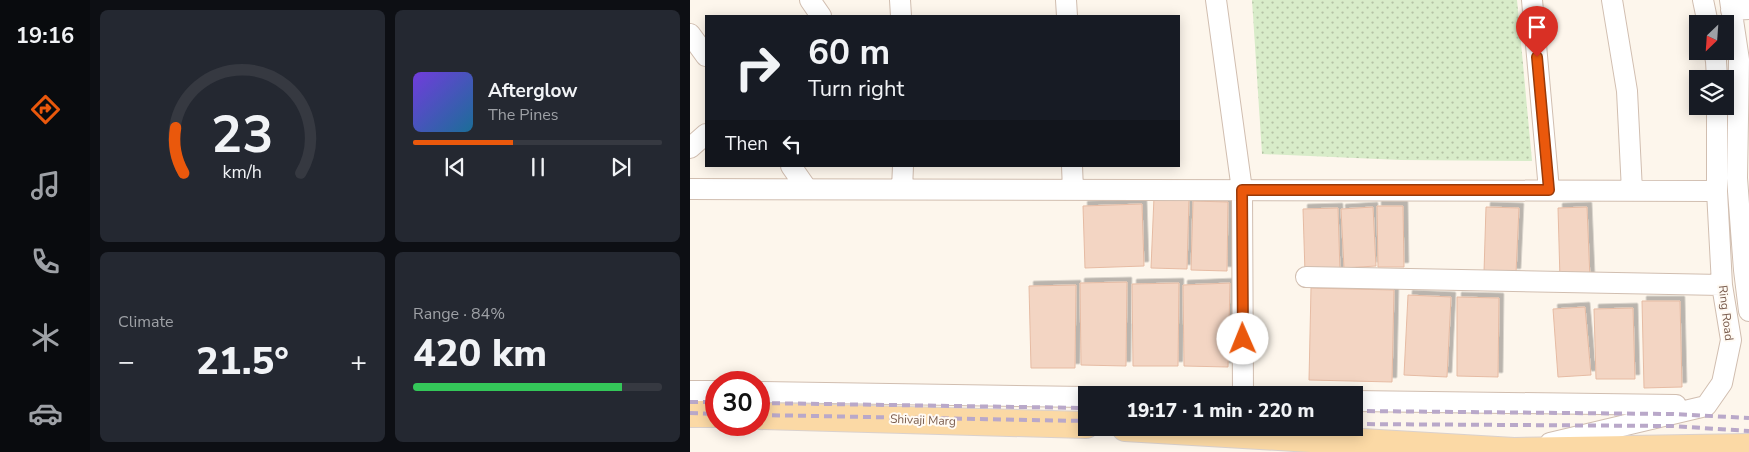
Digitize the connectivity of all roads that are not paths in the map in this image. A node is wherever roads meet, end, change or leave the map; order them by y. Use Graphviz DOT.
graph roads {
  1 [pos="810,0"];
  2 [pos="900,0"];
  3 [pos="1066,0"];
  4 [pos="1216,0"];
  5 [pos="1532,0"];
  6 [pos="1612,0"];
  7 [pos="1703,0"];
  8 [pos="1739,6"];
  9 [pos="820,15"];
  10 [pos="901,15"];
  11 [pos="1067,15"];
  12 [pos="1706,15"];
  13 [pos="690,34"];
  14 [pos="705,55"];
  15 [pos="1749,68"];
  16 [pos="1749,100"];
  17 [pos="1717,115"];
  18 [pos="705,135"];
  19 [pos="690,148"];
  20 [pos="792,167"];
  21 [pos="903,167"];
  22 [pos="1072,167"];
  23 [pos="1744,178"];
  24 [pos="690,189"];
  25 [pos="807,189"];
  26 [pos="902,189"];
  27 [pos="1073,190"];
  28 [pos="1242,190"];
  29 [pos="1549,190"];
  30 [pos="1717,190"];
  31 [pos="1632,191"];
  32 [pos="1749,223"];
  33 [pos="1306,277"];
  34 [pos="1722,285"];
  35 [pos="1749,312"];
  36 [pos="1740,340"];
  37 [pos="1243,386"];
  38 [pos="690,391"];
  39 [pos="705,391"];
  40 [pos="770,392"];
  41 [pos="1078,397"];
  42 [pos="1363,400"];
  43 [pos="1706,406"];
  44 [pos="690,414"];
  45 [pos="705,414"];
  46 [pos="770,416"];
  47 [pos="1078,425"];
  48 [pos="1254,436"];
  49 [pos="1749,448"];
  50 [pos="1513,452"];
  1 -- 9 [label="street"];
  2 -- 10 [label="street"];
  3 -- 11 [label="street"];
  4 -- 28 [label="street"];
  5 -- 29 [label="street"];
  6 -- 31 [label="street"];
  7 -- 12 [label="street"];
  8 -- 15 [label="street"];
  8 -- 23 [label="street, Ring Road"];
  13 -- 14 [label="street"];
  16 -- 23 [label="street"];
  17 -- 30 [label="street, Ring Road"];
  18 -- 19 [label="street"];
  20 -- 25 [label="street"];
  21 -- 26 [label="street"];
  22 -- 27 [label="street"];
  23 -- 32 [label="street"];
  23 -- 35 [label="street, Ring Road"];
  24 -- 25 [label="street"];
  25 -- 26 [label="street"];
  26 -- 27 [label="street"];
  27 -- 28 [label="street"];
  28 -- 29 [label="street"];
  28 -- 37 [label="street"];
  29 -- 31 [label="street"];
  30 -- 31 [label="street"];
  30 -- 34 [label="street, Ring Road"];
  33 -- 34 [label="street"];
  34 -- 36 [label="street, Ring Road"];
  36 -- 43 [label="street, Ring Road"];
  38 -- 39 [label="street"];
  40 -- 41 [label="street"];
  42 -- 43 [label="street"];
  43 -- 50 [label="street"];
  44 -- 45 [label="main road"];
  46 -- 47 [label="main road, Shivaji Marg"];
  48 -- 50 [label="main road"];
  49 -- 50 [label="main road"];
}
